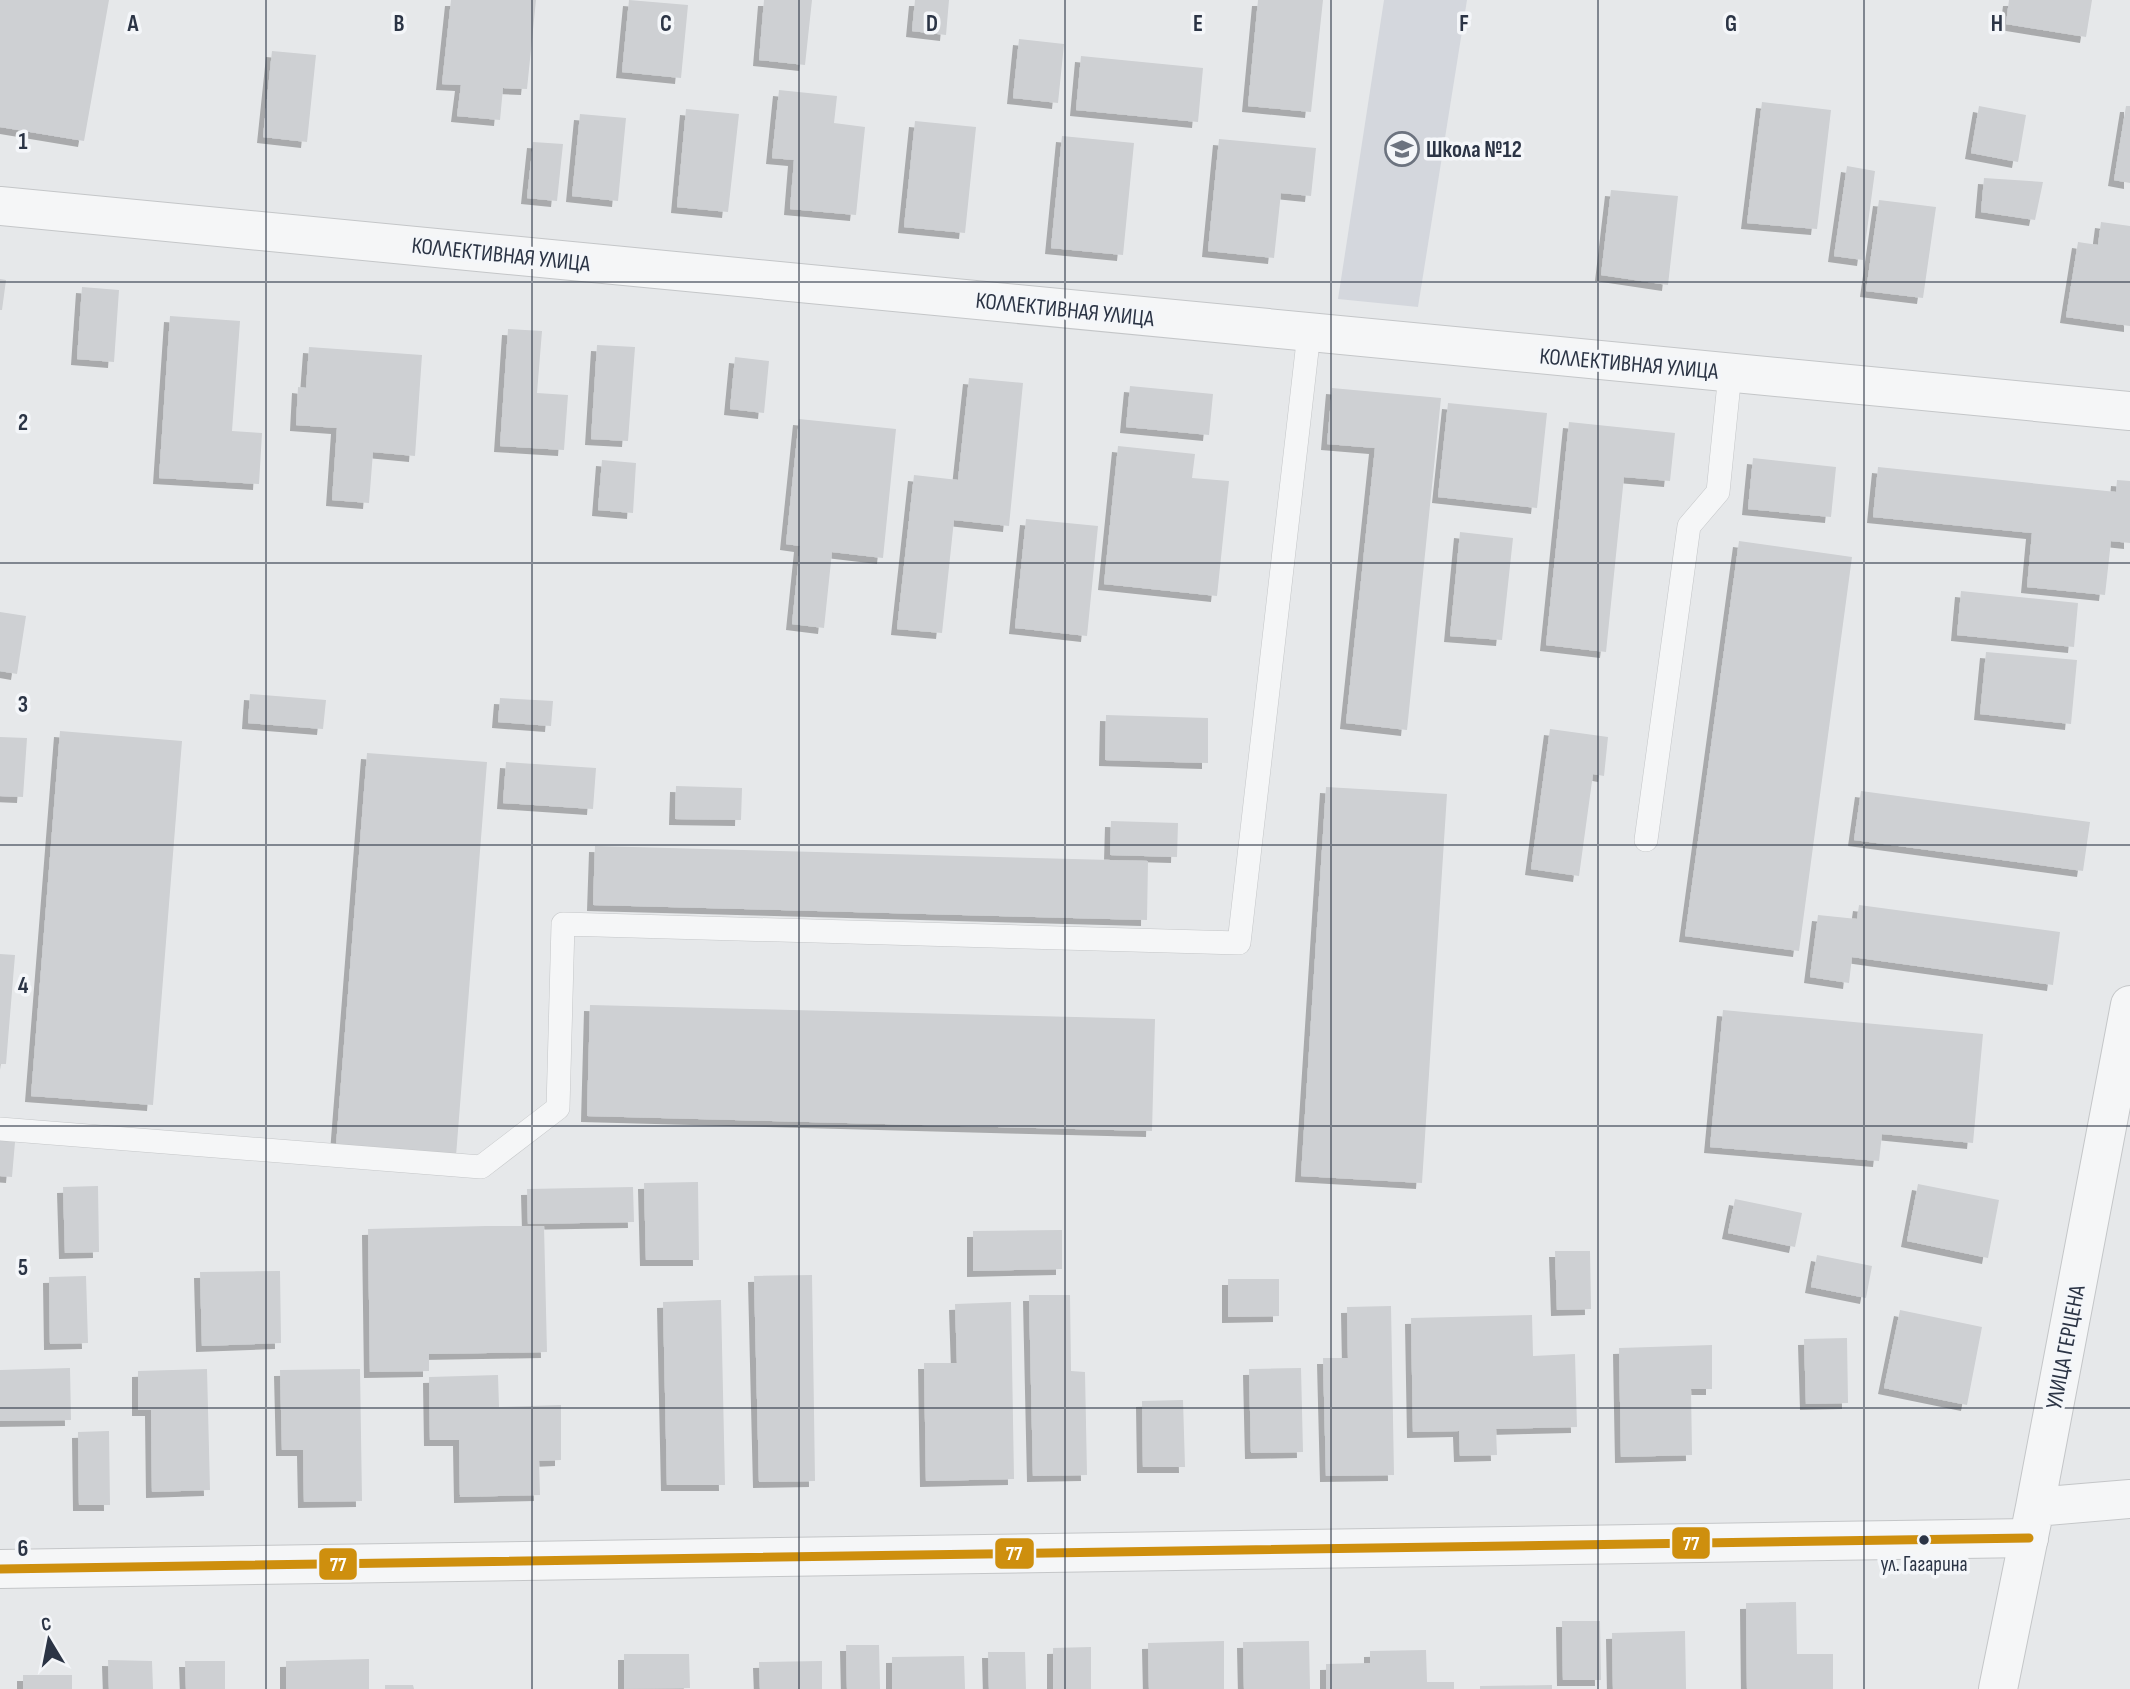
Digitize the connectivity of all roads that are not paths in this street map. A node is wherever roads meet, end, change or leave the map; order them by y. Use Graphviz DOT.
graph roads {
  1 [pos="0,206"];
  2 [pos="1309,333"];
  3 [pos="1730,373"];
  4 [pos="2130,411"];
  5 [pos="1646,840"];
  6 [pos="2130,1005"];
  7 [pos="0,1129"];
  8 [pos="2130,1499"];
  9 [pos="2032,1523"];
  10 [pos="0,1569"];
  11 [pos="1998,1689"];
  1 -- 2 [label="street, КОЛЛЕКТИВНАЯ УЛИЦА"];
  2 -- 3 [label="street, КОЛЛЕКТИВНАЯ УЛИЦА"];
  2 -- 7 [label="lane"];
  3 -- 4 [label="street, КОЛЛЕКТИВНАЯ УЛИЦА"];
  3 -- 5 [label="lane"];
  6 -- 9 [label="street, УЛИЦА ГЕРЦЕНА"];
  8 -- 9 [label="street"];
  9 -- 10 [label="street"];
  9 -- 11 [label="street, УЛИЦА ГЕРЦЕНА"];
}
